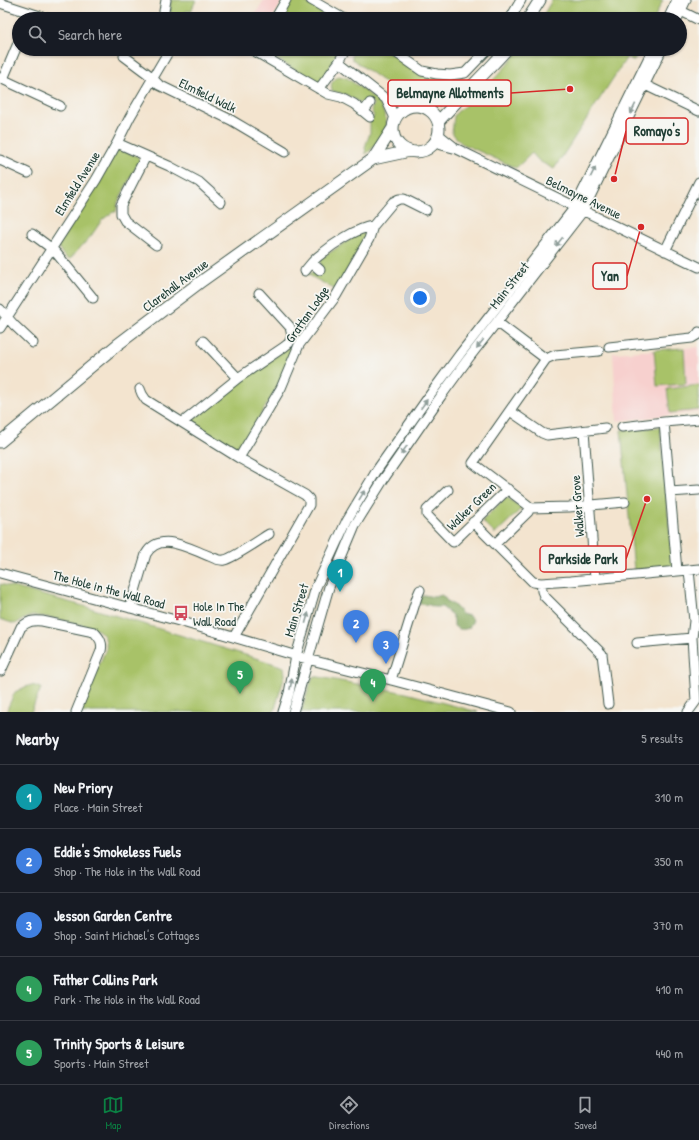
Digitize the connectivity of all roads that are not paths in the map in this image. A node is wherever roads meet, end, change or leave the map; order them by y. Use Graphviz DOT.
graph roads {
  1 [pos="166,0"];
  2 [pos="286,0"];
  3 [pos="310,0"];
  4 [pos="521,0"];
  5 [pos="540,0"];
  6 [pos="677,0"];
  7 [pos="686,0"];
  8 [pos="0,3"];
  9 [pos="20,12"];
  10 [pos="164,12"];
  11 [pos="279,12"];
  12 [pos="331,12"];
  13 [pos="514,12"];
  14 [pos="532,12"];
  15 [pos="671,12"];
  16 [pos="680,12"];
  17 [pos="687,17"];
  18 [pos="699,20"];
  19 [pos="12,56"];
  20 [pos="124,56"];
  21 [pos="166,56"];
  22 [pos="265,56"];
  23 [pos="343,56"];
  24 [pos="401,56"];
  25 [pos="481,56"];
  26 [pos="501,56"];
  27 [pos="651,56"];
  28 [pos="659,56"];
  29 [pos="340,62"];
  30 [pos="2,78"];
  31 [pos="152,78"];
  32 [pos="645,85"];
  33 [pos="319,89"];
  34 [pos="468,89"];
  35 [pos="386,99"];
  36 [pos="370,103"];
  37 [pos="60,106"];
  38 [pos="414,106"];
  39 [pos="699,111"];
  40 [pos="438,122"];
  41 [pos="394,123"];
  42 [pos="436,139"];
  43 [pos="117,143"];
  44 [pos="410,151"];
  45 [pos="285,152"];
  46 [pos="146,156"];
  47 [pos="373,159"];
  48 [pos="0,160"];
  49 [pos="28,173"];
  50 [pos="699,182"];
  51 [pos="221,202"];
  52 [pos="579,209"];
  53 [pos="426,210"];
  54 [pos="373,226"];
  55 [pos="32,234"];
  56 [pos="156,245"];
  57 [pos="51,248"];
  58 [pos="665,251"];
  59 [pos="312,263"];
  60 [pos="699,267"];
  61 [pos="320,270"];
  62 [pos="306,271"];
  63 [pos="259,293"];
  64 [pos="93,298"];
  65 [pos="0,309"];
  66 [pos="7,316"];
  67 [pos="497,322"];
  68 [pos="0,328"];
  69 [pos="699,332"];
  70 [pos="203,342"];
  71 [pos="32,343"];
  72 [pos="609,347"];
  73 [pos="599,351"];
  74 [pos="546,359"];
  75 [pos="238,378"];
  76 [pos="140,389"];
  77 [pos="510,411"];
  78 [pos="699,419"];
  79 [pos="183,422"];
  80 [pos="664,422"];
  81 [pos="622,427"];
  82 [pos="605,428"];
  83 [pos="584,431"];
  84 [pos="0,442"];
  85 [pos="239,458"];
  86 [pos="508,489"];
  87 [pos="448,490"];
  88 [pos="699,490"];
  89 [pos="670,492"];
  90 [pos="625,502"];
  91 [pos="590,505"];
  92 [pos="530,508"];
  93 [pos="474,522"];
  94 [pos="351,523"];
  95 [pos="269,534"];
  96 [pos="495,544"];
  97 [pos="699,569"];
  98 [pos="689,570"];
  99 [pos="677,571"];
  100 [pos="0,573"];
  101 [pos="595,579"];
  102 [pos="541,583"];
  103 [pos="420,590"];
  104 [pos="130,608"];
  105 [pos="696,625"];
  106 [pos="234,637"];
  107 [pos="692,638"];
  108 [pos="637,643"];
  109 [pos="296,656"];
  110 [pos="307,659"];
  111 [pos="1,672"];
  112 [pos="391,680"];
  113 [pos="608,704"];
  114 [pos="76,712"];
  115 [pos="283,712"];
  116 [pos="293,712"];
  117 [pos="511,712"];
  118 [pos="688,712"];
  1 -- 10 [label="street"];
  2 -- 11 [label="street"];
  3 -- 12 [label="street"];
  4 -- 13 [label="street"];
  5 -- 14 [label="main road"];
  6 -- 15 [label="street"];
  7 -- 16 [label="street"];
  8 -- 9 [label="street"];
  17 -- 18 [label="street"];
  19 -- 30 [label="street"];
  20 -- 31 [label="street, Elmfield Walk"];
  21 -- 31 [label="street, Elmfield Avenue"];
  22 -- 33 [label="street"];
  23 -- 29 [label="street"];
  24 -- 25 [label="street"];
  26 -- 34 [label="main road"];
  52 -- 27 [label="street, Main Street, one-way"];
  28 -- 32 [label="street, Main Street"];
  29 -- 33 [label="street"];
  29 -- 35 [label="street"];
  30 -- 37 [label="street"];
  31 -- 43 [label="street, Elmfield Avenue"];
  31 -- 45 [label="street, Elmfield Walk"];
  32 -- 39 [label="street"];
  32 -- 52 [label="street, Main Street, one-way"];
  33 -- 36 [label="street"];
  34 -- 38 [label="main road"];
  34 -- 40 [label="main road"];
  35 -- 38 [label="street"];
  35 -- 41 [label="street"];
  38 -- 40 [label="main road"];
  38 -- 41 [label="main road"];
  40 -- 42 [label="main road"];
  41 -- 44 [label="main road"];
  41 -- 47 [label="main road, Clarehall Avenue"];
  42 -- 44 [label="main road"];
  42 -- 52 [label="street, Belmayne Avenue"];
  43 -- 46 [label="street"];
  43 -- 57 [label="street, Elmfield Avenue"];
  44 -- 47 [label="main road, Clarehall Avenue"];
  46 -- 51 [label="street"];
  46 -- 56 [label="street"];
  47 -- 84 [label="main road, Clarehall Avenue"];
  48 -- 49 [label="street"];
  50 -- 58 [label="street"];
  52 -- 58 [label="street, Belmayne Avenue"];
  52 -- 67 [label="street, Main Street, one-way"];
  94 -- 52 [label="street, Main Street, one-way"];
  53 -- 54 [label="street, Grattan Lodge"];
  54 -- 59 [label="street, Grattan Lodge"];
  54 -- 85 [label="street, Grattan Lodge"];
  55 -- 57 [label="street"];
  57 -- 64 [label="street"];
  57 -- 66 [label="street, Elmfield Avenue"];
  58 -- 60 [label="street, Belmayne Avenue"];
  59 -- 61 [label="street, Grattan Lodge"];
  59 -- 62 [label="street, Grattan Lodge"];
  63 -- 75 [label="street, Grattan Lodge"];
  65 -- 66 [label="street"];
  66 -- 68 [label="street, Elmfield Avenue"];
  66 -- 71 [label="street"];
  67 -- 74 [label="street"];
  67 -- 94 [label="street, Main Street, one-way"];
  69 -- 72 [label="street"];
  70 -- 75 [label="street"];
  73 -- 74 [label="street"];
  74 -- 77 [label="street"];
  75 -- 79 [label="street, Grattan Lodge"];
  76 -- 79 [label="street"];
  77 -- 83 [label="street"];
  77 -- 86 [label="street, Walker Green"];
  78 -- 80 [label="street"];
  79 -- 85 [label="street"];
  80 -- 81 [label="street"];
  80 -- 89 [label="street"];
  82 -- 83 [label="street"];
  83 -- 91 [label="street, Walker Grove"];
  85 -- 106 [label="street"];
  86 -- 92 [label="street, Walker Green"];
  86 -- 93 [label="street, Walker Green"];
  87 -- 93 [label="street, Walker Green"];
  88 -- 89 [label="street"];
  89 -- 99 [label="street"];
  90 -- 91 [label="street"];
  91 -- 92 [label="street"];
  91 -- 101 [label="street, Walker Grove"];
  92 -- 96 [label="street"];
  93 -- 96 [label="street"];
  109 -- 94 [label="street, Main Street, one-way"];
  94 -- 110 [label="street, Main Street"];
  95 -- 104 [label="street"];
  96 -- 102 [label="street"];
  97 -- 98 [label="street"];
  98 -- 99 [label="street"];
  98 -- 105 [label="street"];
  99 -- 101 [label="street"];
  100 -- 104 [label="street, The Hole in the Wall Road"];
  101 -- 102 [label="street"];
  102 -- 113 [label="street"];
  103 -- 112 [label="street"];
  104 -- 106 [label="street, The Hole in the Wall Road"];
  105 -- 107 [label="street"];
  106 -- 109 [label="street, The Hole in the Wall Road"];
  107 -- 108 [label="street"];
  107 -- 118 [label="street"];
  109 -- 110 [label="street, The Hole in the Wall Road"];
  115 -- 109 [label="street, Main Street, one-way"];
  110 -- 112 [label="street, The Hole in the Wall Road"];
  110 -- 116 [label="street, Main Street"];
  111 -- 114 [label="street"];
  112 -- 117 [label="street, The Hole in the Wall Road"];
}
